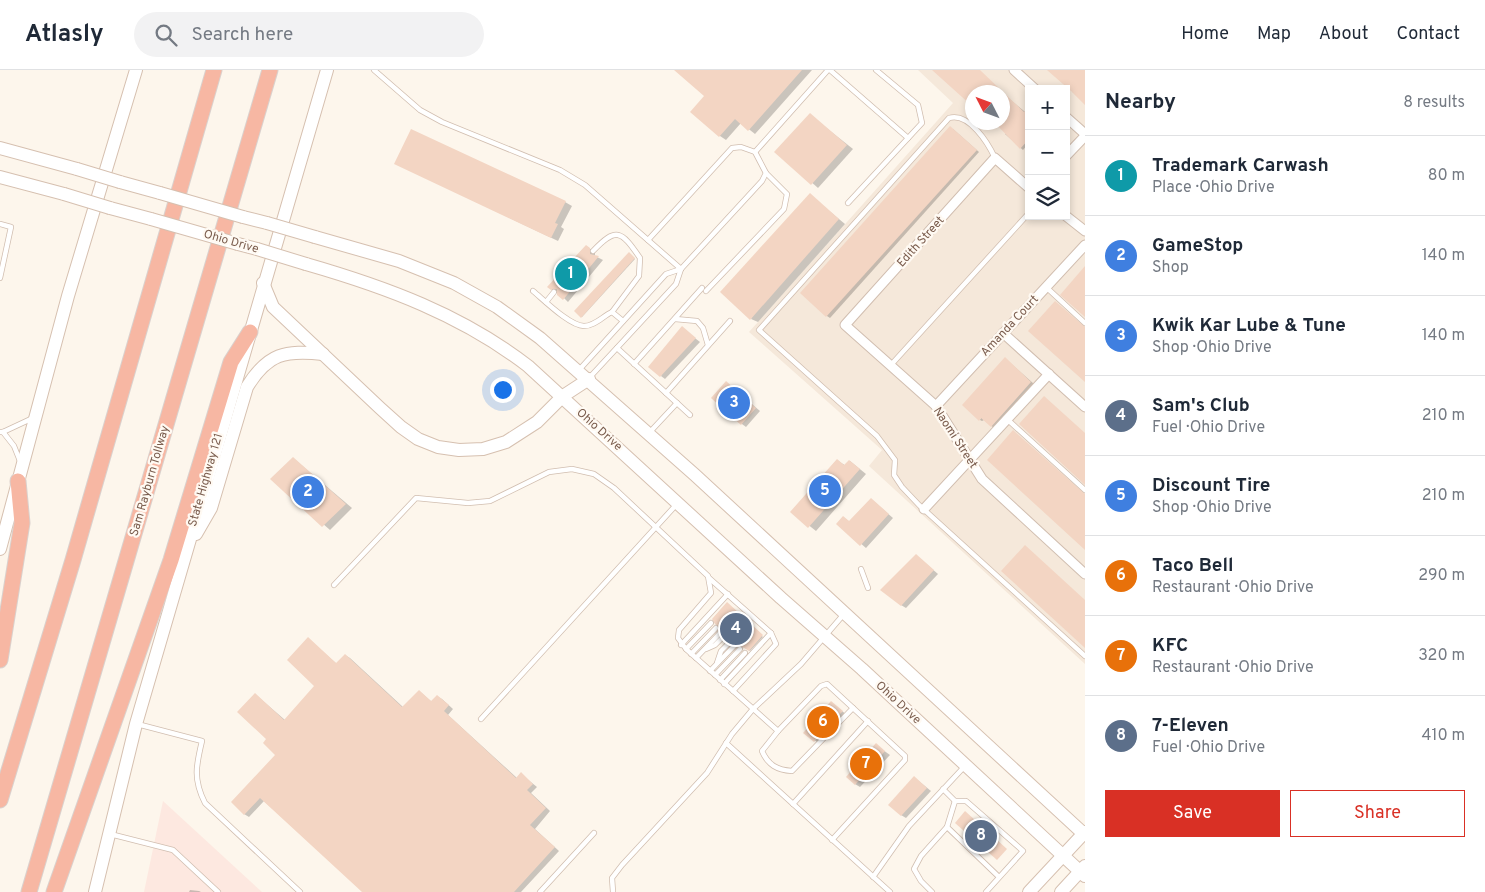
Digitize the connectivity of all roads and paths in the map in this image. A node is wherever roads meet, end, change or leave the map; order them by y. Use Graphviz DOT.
graph roads {
  1 [pos="136,70"];
  2 [pos="214,70"];
  3 [pos="270,70"];
  4 [pos="327,70"];
  5 [pos="374,70"];
  6 [pos="829,70"];
  7 [pos="876,70"];
  8 [pos="1014,70"];
  9 [pos="1031,85"];
  10 [pos="1070,121"];
  11 [pos="1085,135"];
  12 [pos="908,138"];
  13 [pos="0,148"];
  14 [pos="755,152"];
  15 [pos="1070,152"];
  16 [pos="995,158"];
  17 [pos="766,173"];
  18 [pos="0,177"];
  19 [pos="1025,184"];
  20 [pos="848,203"];
  21 [pos="1025,218"];
  22 [pos="1070,219"];
  23 [pos="0,224"];
  24 [pos="1085,231"];
  25 [pos="648,240"];
  26 [pos="1085,245"];
  27 [pos="593,251"];
  28 [pos="681,269"];
  29 [pos="0,278"];
  30 [pos="263,282"];
  31 [pos="1046,287"];
  32 [pos="533,291"];
  33 [pos="554,292"];
  34 [pos="546,302"];
  35 [pos="612,312"];
  36 [pos="675,319"];
  37 [pos="623,321"];
  38 [pos="730,321"];
  39 [pos="1085,324"];
  40 [pos="845,326"];
  41 [pos="250,332"];
  42 [pos="1003,333"];
  43 [pos="708,345"];
  44 [pos="617,348"];
  45 [pos="323,354"];
  46 [pos="634,364"];
  47 [pos="890,366"];
  48 [pos="579,370"];
  49 [pos="1049,374"];
  50 [pos="589,379"];
  51 [pos="666,393"];
  52 [pos="563,396"];
  53 [pos="677,403"];
  54 [pos="936,406"];
  55 [pos="1085,407"];
  56 [pos="690,415"];
  57 [pos="36,416"];
  58 [pos="1008,420"];
  59 [pos="2,432"];
  60 [pos="649,434"];
  61 [pos="968,460"];
  62 [pos="20,473"];
  63 [pos="1085,490"];
  64 [pos="679,502"];
  65 [pos="924,509"];
  66 [pos="656,528"];
  67 [pos="0,549"];
  68 [pos="184,555"];
  69 [pos="861,569"];
  70 [pos="1085,574"];
  71 [pos="708,576"];
  72 [pos="334,585"];
  73 [pos="868,588"];
  74 [pos="728,594"];
  75 [pos="734,600"];
  76 [pos="729,604"];
  77 [pos="738,604"];
  78 [pos="734,608"];
  79 [pos="745,610"];
  80 [pos="740,614"];
  81 [pos="844,614"];
  82 [pos="753,617"];
  83 [pos="757,621"];
  84 [pos="748,622"];
  85 [pos="711,623"];
  86 [pos="762,625"];
  87 [pos="716,628"];
  88 [pos="766,629"];
  89 [pos="771,633"];
  90 [pos="722,634"];
  91 [pos="762,634"];
  92 [pos="825,637"];
  93 [pos="731,641"];
  94 [pos="681,645"];
  95 [pos="735,645"];
  96 [pos="686,649"];
  97 [pos="740,649"];
  98 [pos="744,653"];
  99 [pos="691,654"];
  100 [pos="1085,656"];
  101 [pos="696,658"];
  102 [pos="0,660"];
  103 [pos="717,664"];
  104 [pos="710,671"];
  105 [pos="715,675"];
  106 [pos="720,680"];
  107 [pos="724,684"];
  108 [pos="733,691"];
  109 [pos="853,708"];
  110 [pos="753,709"];
  111 [pos="481,719"];
  112 [pos="868,721"];
  113 [pos="136,724"];
  114 [pos="778,731"];
  115 [pos="726,743"];
  116 [pos="965,766"];
  117 [pos="943,790"];
  118 [pos="0,800"];
  119 [pos="955,801"];
  120 [pos="793,804"];
  121 [pos="947,827"];
  122 [pos="594,833"];
  123 [pos="109,834"];
  124 [pos="1084,834"];
  125 [pos="832,840"];
  126 [pos="1063,855"];
  127 [pos="1083,871"];
  128 [pos="873,877"];
  129 [pos="999,877"];
  130 [pos="613,891"];
  131 [pos="29,892"];
  132 [pos="54,892"];
  133 [pos="95,892"];
  134 [pos="218,892"];
  135 [pos="300,892"];
  136 [pos="540,892"];
  137 [pos="608,892"];
  138 [pos="890,892"];
  139 [pos="932,892"];
  140 [pos="986,892"];
  141 [pos="1029,892"];
  142 [pos="1061,892"];
  1 -- 57 [label="main road"];
  2 -- 118 [label="highway"];
  3 -- 131 [label="highway, Sam Rayburn Tollway"];
  4 -- 30 [label="main road, State Highway 121"];
  5 -- 25 [label="lane"];
  6 -- 12 [label="lane"];
  6 -- 14 [label="lane"];
  7 -- 12 [label="lane"];
  8 -- 9 [label="street"];
  10 -- 11 [label="street"];
  11 -- 15 [label="street"];
  12 -- 20 [label="lane"];
  13 -- 48 [label="main road, bridge"];
  14 -- 17 [label="lane"];
  14 -- 25 [label="lane"];
  16 -- 19 [label="street"];
  16 -- 40 [label="street, Edith Street"];
  16 -- 65 [label="lane"];
  17 -- 28 [label="lane"];
  17 -- 36 [label="lane"];
  18 -- 52 [label="main road, Ohio Drive, bridge"];
  21 -- 47 [label="lane"];
  22 -- 24 [label="street"];
  23 -- 29 [label="lane"];
  25 -- 28 [label="lane"];
  26 -- 31 [label="street, Amanda Court"];
  27 -- 35 [label="lane"];
  28 -- 37 [label="lane"];
  28 -- 44 [label="lane"];
  30 -- 41 [label="main road, State Highway 121"];
  30 -- 45 [label="main road"];
  31 -- 39 [label="lane"];
  31 -- 42 [label="street, Amanda Court"];
  32 -- 34 [label="lane"];
  33 -- 34 [label="lane"];
  34 -- 35 [label="lane"];
  35 -- 37 [label="lane"];
  36 -- 43 [label="lane"];
  36 -- 46 [label="lane"];
  37 -- 48 [label="lane"];
  38 -- 43 [label="lane"];
  40 -- 47 [label="street, Naomi Street"];
  41 -- 68 [label="main road, State Highway 121"];
  41 -- 132 [label="highway"];
  42 -- 49 [label="street"];
  42 -- 54 [label="street, Amanda Court"];
  43 -- 51 [label="lane"];
  44 -- 46 [label="lane"];
  44 -- 50 [label="lane"];
  45 -- 52 [label="main road"];
  45 -- 68 [label="main road"];
  46 -- 51 [label="lane"];
  47 -- 54 [label="street, Naomi Street"];
  48 -- 50 [label="main road"];
  48 -- 52 [label="main road"];
  49 -- 55 [label="street"];
  49 -- 58 [label="street"];
  50 -- 52 [label="main road"];
  50 -- 60 [label="main road"];
  51 -- 53 [label="lane"];
  52 -- 64 [label="main road, Ohio Drive"];
  53 -- 56 [label="lane"];
  53 -- 60 [label="lane"];
  54 -- 61 [label="street, Naomi Street"];
  57 -- 59 [label="lane"];
  57 -- 62 [label="main road"];
  58 -- 61 [label="street"];
  58 -- 63 [label="lane"];
  59 -- 62 [label="lane"];
  60 -- 81 [label="main road"];
  61 -- 65 [label="street"];
  61 -- 70 [label="street, Naomi Street"];
  62 -- 67 [label="main road"];
  62 -- 102 [label="highway"];
  64 -- 66 [label="lane"];
  64 -- 92 [label="main road, Ohio Drive"];
  65 -- 100 [label="lane"];
  66 -- 71 [label="lane"];
  66 -- 72 [label="lane"];
  66 -- 111 [label="lane"];
  68 -- 113 [label="main road, State Highway 121"];
  69 -- 73 [label="lane"];
  71 -- 74 [label="lane"];
  71 -- 94 [label="lane"];
  74 -- 75 [label="lane"];
  74 -- 94 [label="lane"];
  75 -- 76 [label="lane"];
  75 -- 77 [label="lane"];
  77 -- 78 [label="lane"];
  77 -- 79 [label="lane"];
  79 -- 80 [label="lane"];
  79 -- 82 [label="lane"];
  81 -- 92 [label="lane"];
  81 -- 124 [label="main road"];
  82 -- 83 [label="lane"];
  82 -- 84 [label="lane"];
  83 -- 86 [label="lane"];
  83 -- 86 [label="lane"];
  85 -- 96 [label="lane"];
  86 -- 88 [label="lane"];
  87 -- 99 [label="lane"];
  88 -- 89 [label="lane"];
  88 -- 91 [label="lane"];
  89 -- 107 [label="lane"];
  89 -- 108 [label="lane"];
  90 -- 101 [label="lane"];
  92 -- 110 [label="lane"];
  92 -- 116 [label="main road, Ohio Drive"];
  93 -- 103 [label="lane"];
  94 -- 96 [label="lane"];
  95 -- 103 [label="lane"];
  96 -- 99 [label="lane"];
  97 -- 105 [label="lane"];
  98 -- 106 [label="lane"];
  99 -- 101 [label="lane"];
  101 -- 104 [label="lane"];
  103 -- 104 [label="lane"];
  104 -- 105 [label="lane"];
  105 -- 106 [label="lane"];
  106 -- 107 [label="lane"];
  107 -- 108 [label="lane"];
  108 -- 110 [label="lane"];
  109 -- 112 [label="lane"];
  109 -- 114 [label="lane"];
  109 -- 114 [label="lane"];
  110 -- 114 [label="lane"];
  110 -- 115 [label="lane"];
  112 -- 120 [label="lane"];
  112 -- 125 [label="lane"];
  113 -- 123 [label="main road, State Highway 121"];
  113 -- 135 [label="lane"];
  115 -- 120 [label="lane"];
  115 -- 130 [label="lane"];
  116 -- 117 [label="lane"];
  116 -- 126 [label="main road, Ohio Drive"];
  117 -- 119 [label="lane"];
  117 -- 128 [label="lane"];
  119 -- 121 [label="lane"];
  119 -- 129 [label="lane"];
  120 -- 125 [label="lane"];
  121 -- 129 [label="lane"];
  121 -- 139 [label="lane"];
  122 -- 136 [label="lane"];
  123 -- 133 [label="main road, State Highway 121"];
  123 -- 134 [label="lane"];
  124 -- 126 [label="main road"];
  125 -- 128 [label="lane"];
  126 -- 127 [label="main road, Ohio Drive"];
  126 -- 141 [label="main road"];
  127 -- 142 [label="main road"];
  128 -- 138 [label="lane"];
  129 -- 140 [label="lane"];
  130 -- 137 [label="lane"];
}
